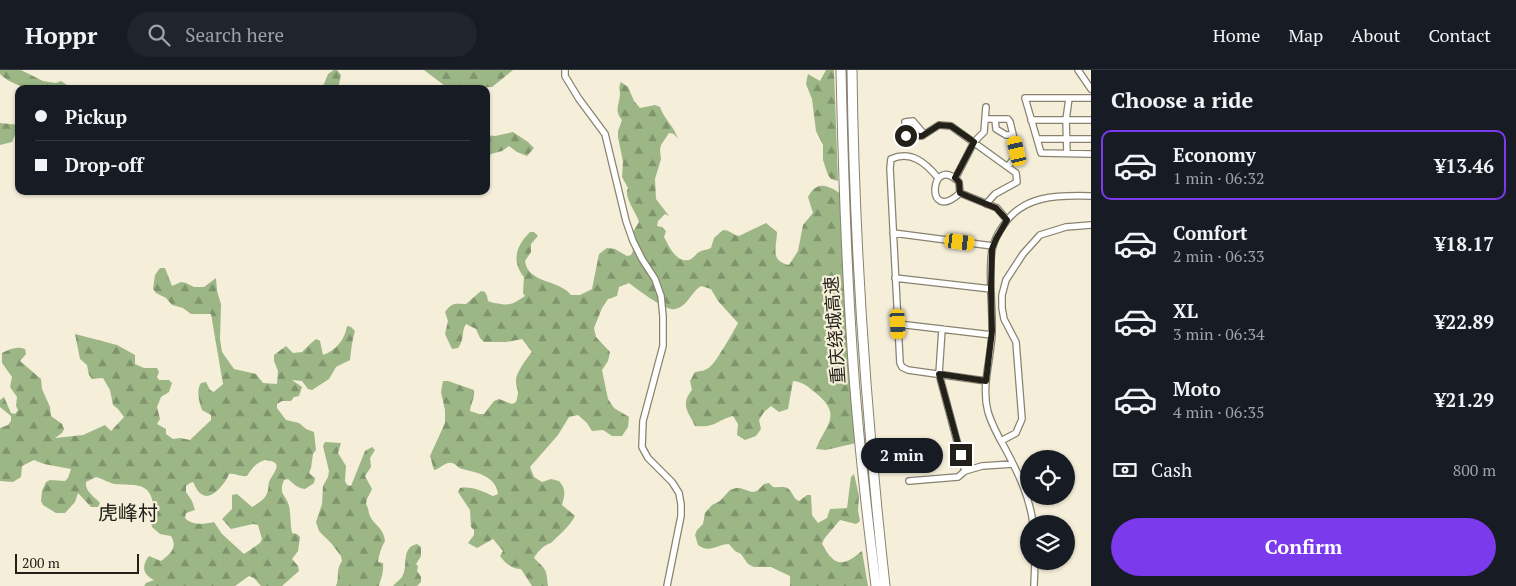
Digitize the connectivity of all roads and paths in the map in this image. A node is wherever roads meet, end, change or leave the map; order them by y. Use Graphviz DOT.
graph roads {
  1 [pos="565,70"];
  2 [pos="841,70"];
  3 [pos="852,70"];
  4 [pos="1078,70"];
  5 [pos="1091,89"];
  6 [pos="1069,98"];
  7 [pos="1091,98"];
  8 [pos="986,107"];
  9 [pos="986,119"];
  10 [pos="995,119"];
  11 [pos="1031,120"];
  12 [pos="1066,120"];
  13 [pos="1091,120"];
  14 [pos="924,134"];
  15 [pos="1013,135"];
  16 [pos="1037,139"];
  17 [pos="1091,139"];
  18 [pos="974,142"];
  19 [pos="1067,153"];
  20 [pos="1091,154"];
  21 [pos="1008,166"];
  22 [pos="938,178"];
  23 [pos="955,178"];
  24 [pos="960,193"];
  25 [pos="1091,196"];
  26 [pos="986,204"];
  27 [pos="1007,220"];
  28 [pos="1091,225"];
  29 [pos="893,233"];
  30 [pos="994,246"];
  31 [pos="895,278"];
  32 [pos="991,289"];
  33 [pos="898,324"];
  34 [pos="942,329"];
  35 [pos="992,335"];
  36 [pos="939,374"];
  37 [pos="986,381"];
  38 [pos="1001,441"];
  39 [pos="1013,464"];
  40 [pos="965,471"];
  41 [pos="909,481"];
  42 [pos="1031,515"];
  43 [pos="1035,570"];
  44 [pos="667,586"];
  45 [pos="876,586"];
  46 [pos="885,586"];
  47 [pos="1034,586"];
  1 -- 44 [label="street"];
  2 -- 45 [label="highway, 重庆绕城高速"];
  3 -- 46 [label="highway, 重庆绕城高速"];
  4 -- 5 [label="street"];
  6 -- 7 [label="street"];
  6 -- 11 [label="street"];
  6 -- 12 [label="street"];
  8 -- 18 [label="street"];
  9 -- 10 [label="street"];
  10 -- 15 [label="street"];
  10 -- 21 [label="street"];
  11 -- 12 [label="street"];
  11 -- 16 [label="street"];
  12 -- 13 [label="street"];
  12 -- 19 [label="street"];
  14 -- 18 [label="street"];
  16 -- 17 [label="street"];
  16 -- 19 [label="street"];
  18 -- 21 [label="street"];
  18 -- 23 [label="street"];
  19 -- 20 [label="street"];
  21 -- 26 [label="street"];
  22 -- 23 [label="street"];
  22 -- 24 [label="street"];
  22 -- 29 [label="street"];
  23 -- 24 [label="street"];
  24 -- 26 [label="street"];
  25 -- 27 [label="street"];
  26 -- 27 [label="street"];
  27 -- 30 [label="street"];
  28 -- 38 [label="street"];
  29 -- 30 [label="street"];
  29 -- 31 [label="street"];
  30 -- 32 [label="street"];
  31 -- 32 [label="street"];
  31 -- 33 [label="street"];
  32 -- 35 [label="street"];
  33 -- 34 [label="street"];
  33 -- 36 [label="street"];
  34 -- 35 [label="street"];
  34 -- 36 [label="street"];
  35 -- 37 [label="street"];
  36 -- 37 [label="street"];
  36 -- 40 [label="street"];
  37 -- 38 [label="street"];
  38 -- 39 [label="street"];
  39 -- 40 [label="street"];
  39 -- 42 [label="street"];
  40 -- 41 [label="street"];
  43 -- 47 [label="street"];
}
